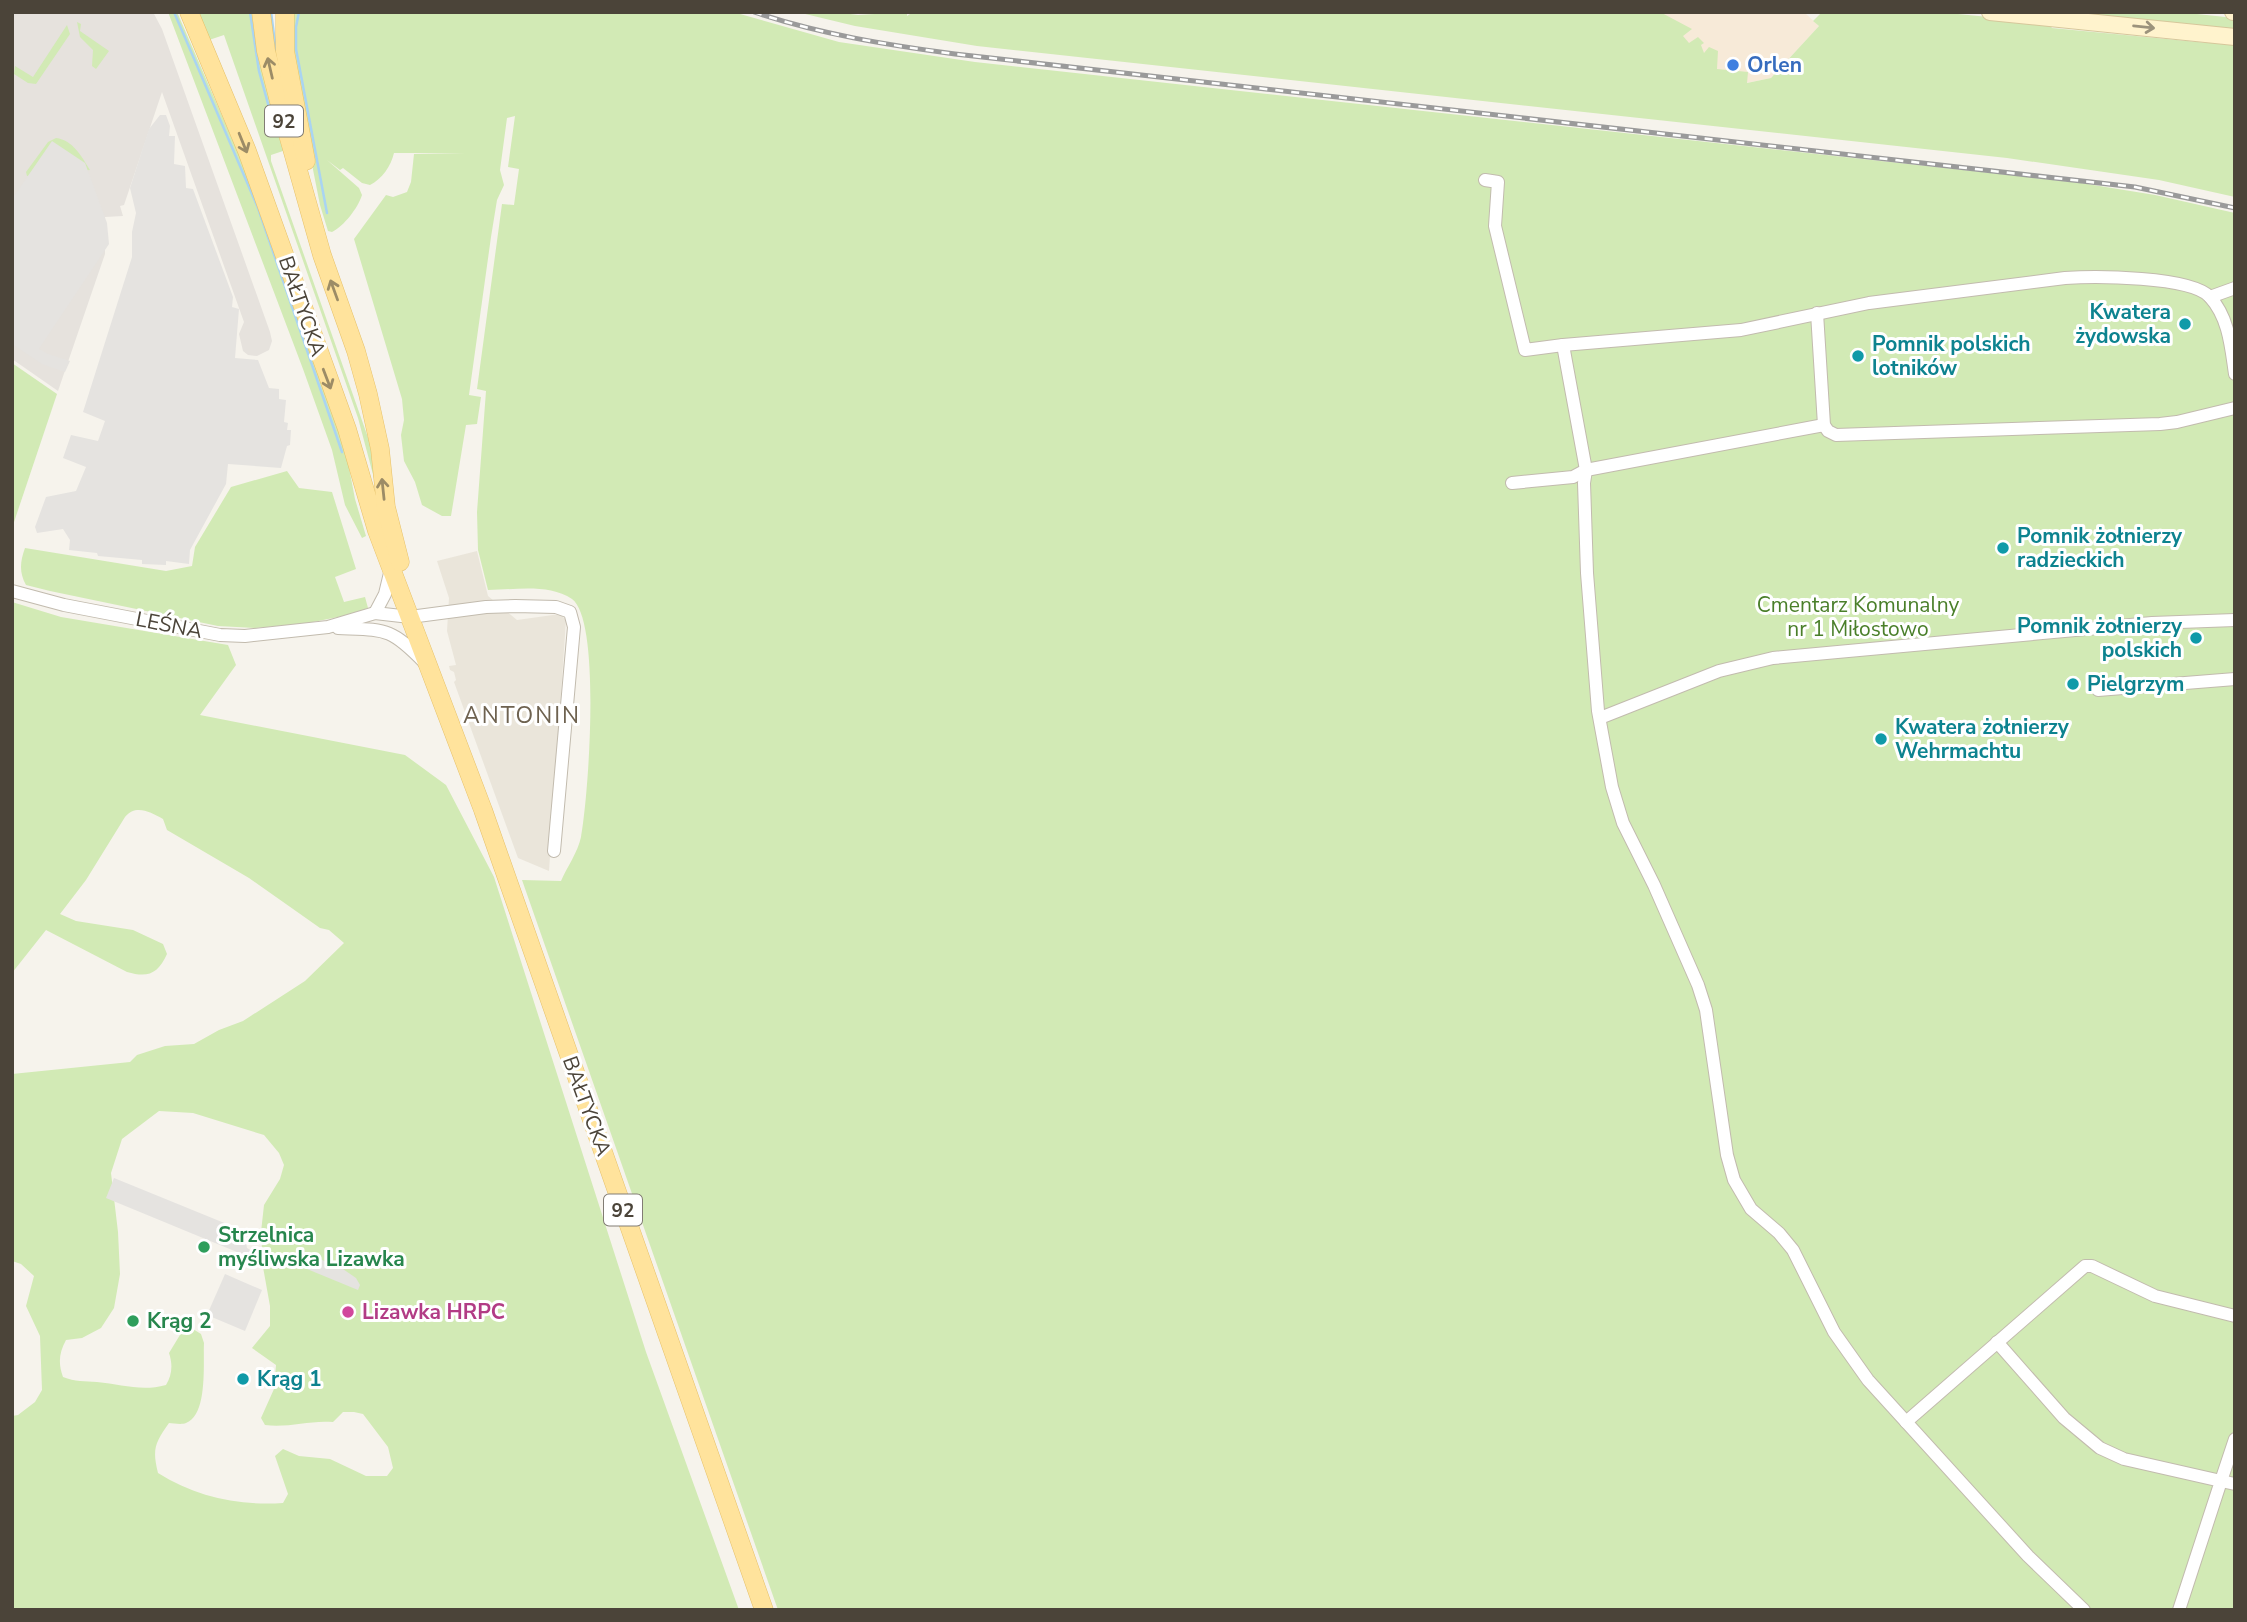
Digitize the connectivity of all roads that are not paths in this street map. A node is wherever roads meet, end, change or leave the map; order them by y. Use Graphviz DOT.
graph roads {
  1 [pos="189,12"];
  2 [pos="261,12"];
  3 [pos="285,12"];
  4 [pos="1990,12"];
  5 [pos="2031,14"];
  6 [pos="2235,37"];
  7 [pos="1485,180"];
  8 [pos="314,228"];
  9 [pos="2235,288"];
  10 [pos="2210,297"];
  11 [pos="1817,313"];
  12 [pos="1563,345"];
  13 [pos="2235,373"];
  14 [pos="2235,408"];
  15 [pos="1824,425"];
  16 [pos="1586,470"];
  17 [pos="1512,483"];
  18 [pos="391,569"];
  19 [pos="12,591"];
  20 [pos="408,610"];
  21 [pos="375,613"];
  22 [pos="2235,620"];
  23 [pos="328,627"];
  24 [pos="383,630"];
  25 [pos="428,666"];
  26 [pos="2235,679"];
  27 [pos="2098,690"];
  28 [pos="1600,718"];
  29 [pos="554,850"];
  30 [pos="2235,1316"];
  31 [pos="1997,1342"];
  32 [pos="1906,1422"];
  33 [pos="2235,1439"];
  34 [pos="2221,1481"];
  35 [pos="2235,1484"];
  36 [pos="764,1610"];
  37 [pos="2084,1610"];
  38 [pos="2179,1610"];
  1 -- 18 [label="main road, BAŁTYCKA / 92, one-way"];
  8 -- 2 [label="main road, BAŁTYCKA / 92, one-way"];
  3 -- 8 [label="main road"];
  4 -- 5 [label="main road"];
  5 -- 6 [label="main road, one-way"];
  7 -- 12 [label="street"];
  20 -- 8 [label="main road, BAŁTYCKA / 92, one-way"];
  9 -- 10 [label="street"];
  10 -- 11 [label="street"];
  10 -- 13 [label="street"];
  11 -- 12 [label="street"];
  11 -- 15 [label="street"];
  12 -- 16 [label="street"];
  14 -- 15 [label="street"];
  15 -- 16 [label="street"];
  16 -- 17 [label="street"];
  16 -- 28 [label="street"];
  18 -- 20 [label="main road, BAŁTYCKA / 92"];
  18 -- 21 [label="street"];
  19 -- 23 [label="street, LEŚNA"];
  20 -- 21 [label="street, LEŚNA"];
  20 -- 24 [label="street, LEŚNA"];
  20 -- 25 [label="main road, BAŁTYCKA / 92"];
  20 -- 29 [label="street"];
  21 -- 23 [label="street, LEŚNA"];
  22 -- 28 [label="street"];
  23 -- 24 [label="street, LEŚNA"];
  24 -- 25 [label="street"];
  25 -- 36 [label="main road, BAŁTYCKA / 92"];
  26 -- 27 [label="street"];
  28 -- 32 [label="street"];
  30 -- 31 [label="street"];
  31 -- 32 [label="street"];
  31 -- 34 [label="street"];
  32 -- 37 [label="street"];
  33 -- 34 [label="street"];
  34 -- 35 [label="street"];
  34 -- 38 [label="street"];
}
